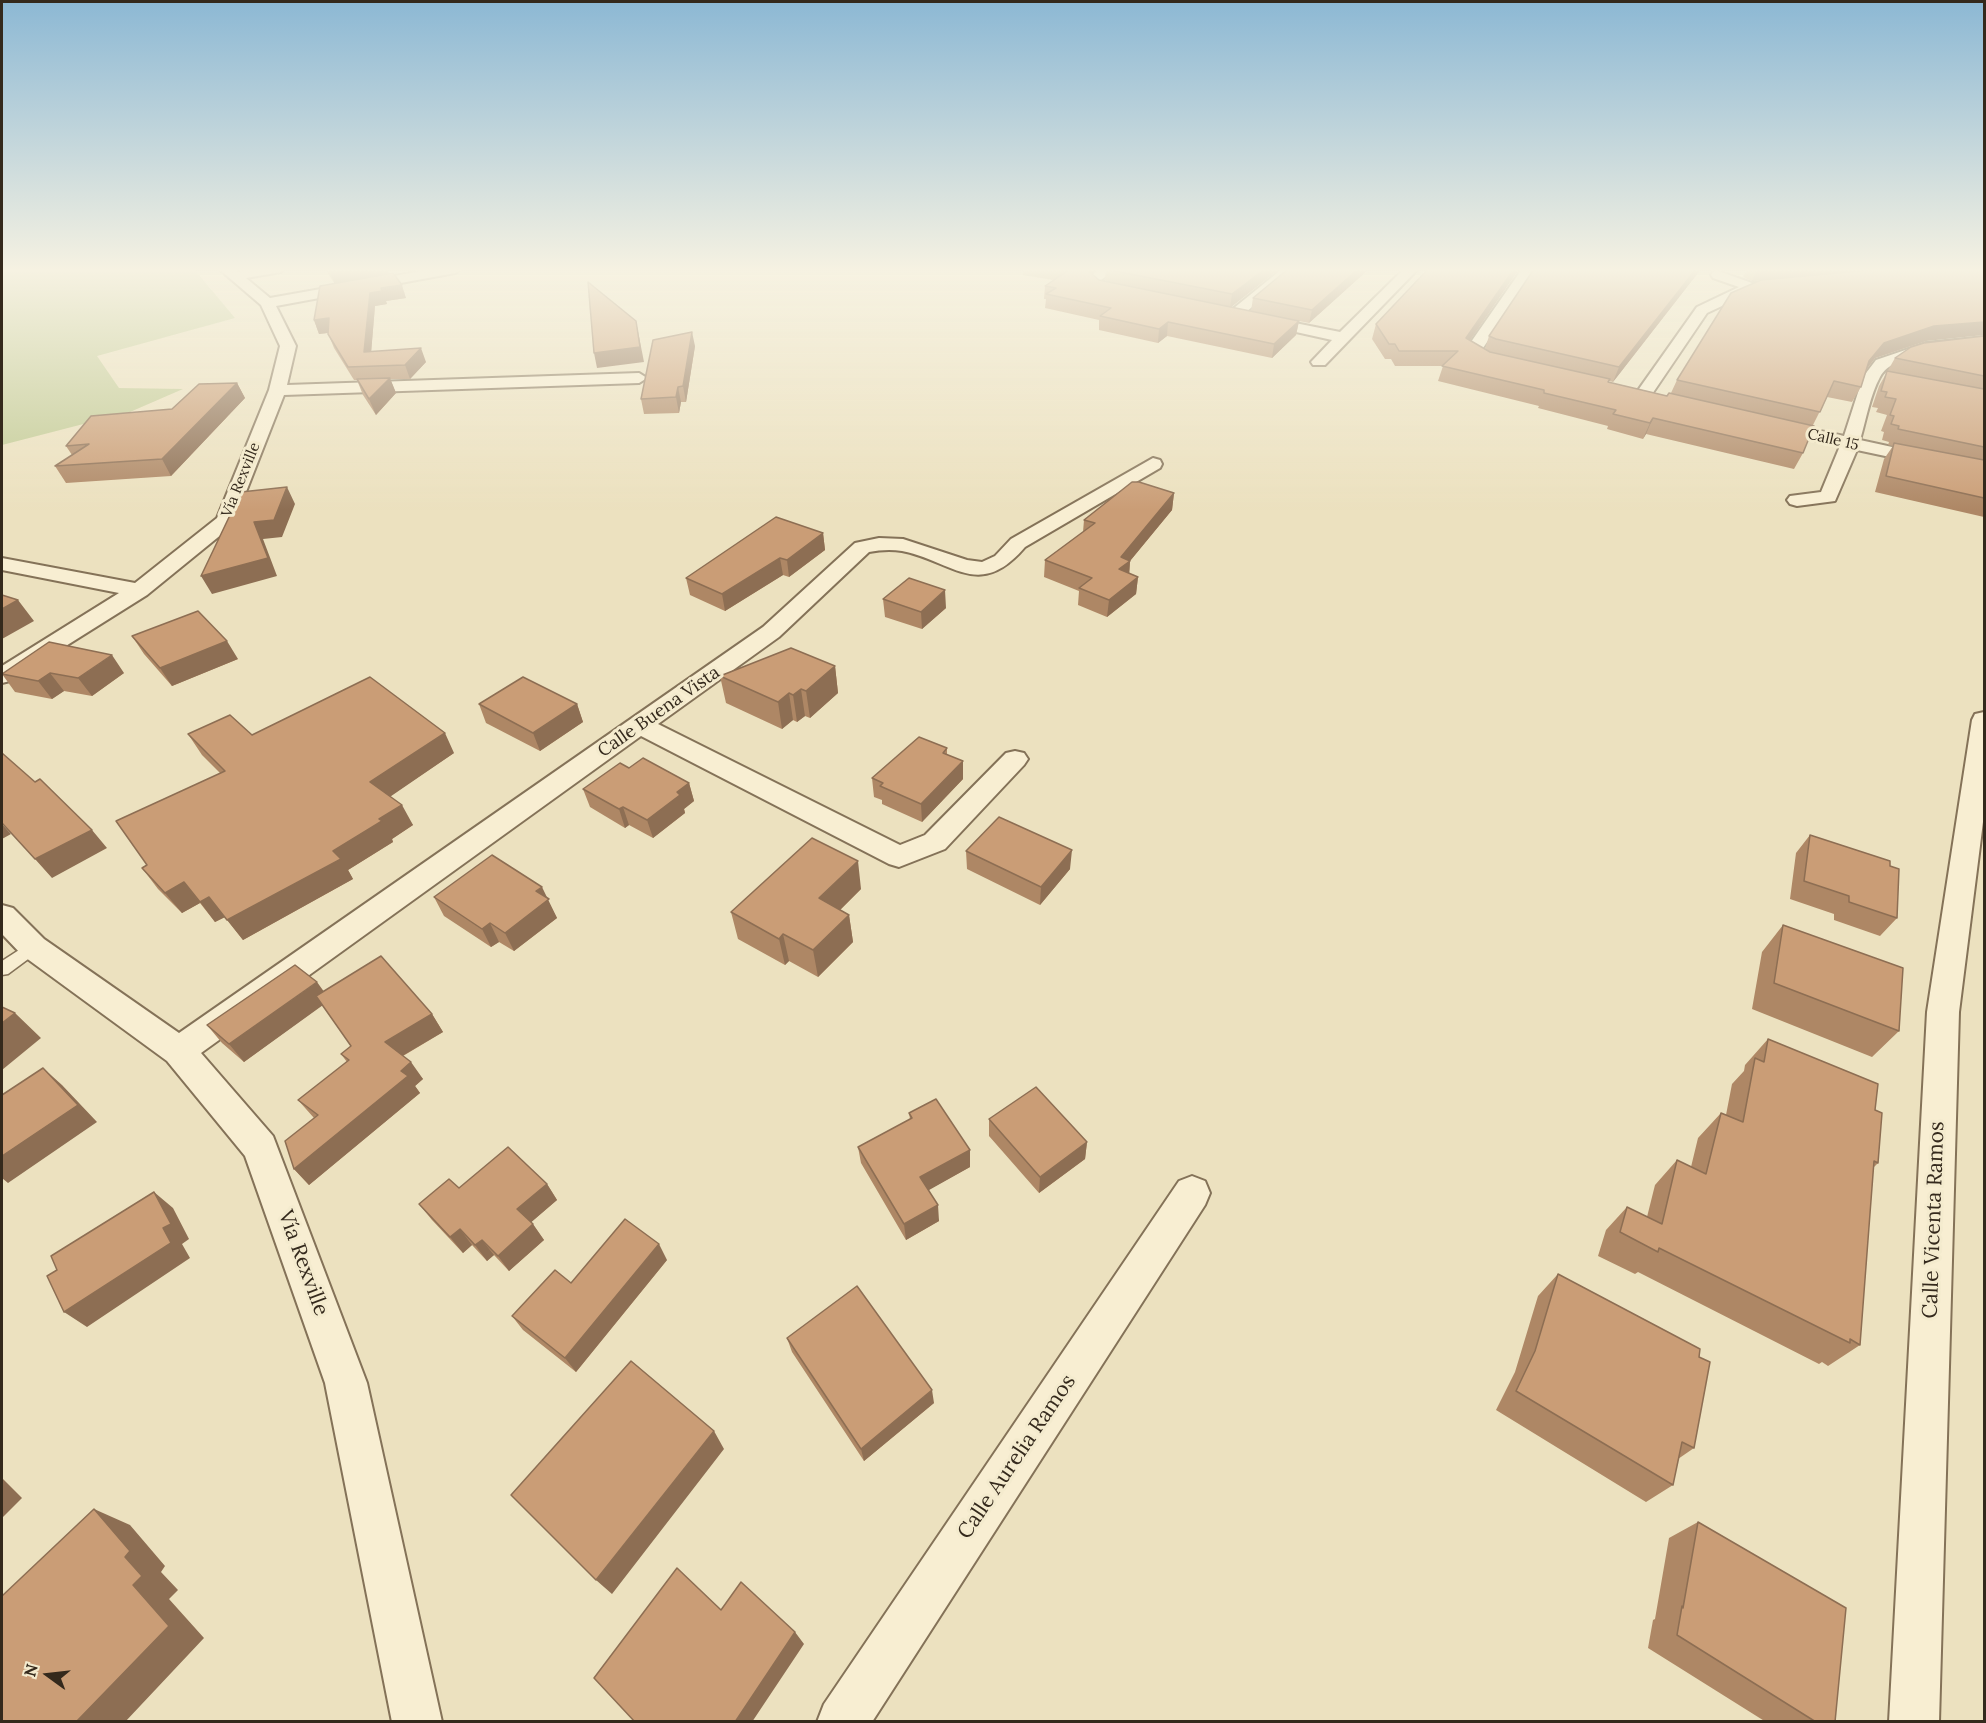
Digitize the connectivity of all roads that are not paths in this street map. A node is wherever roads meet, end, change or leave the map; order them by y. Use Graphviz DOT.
graph roads {
  1 [pos="287,349"];
  2 [pos="1331,349"];
  3 [pos="1474,349"];
  4 [pos="1671,349"];
  5 [pos="1922,349"];
  6 [pos="1319,362"];
  7 [pos="1520,368"];
  8 [pos="1871,376"];
  9 [pos="639,378"];
  10 [pos="1894,381"];
  11 [pos="277,390"];
  12 [pos="1664,401"];
  13 [pos="1755,422"];
  14 [pos="1850,444"];
  15 [pos="1153,464"];
  16 [pos="1984,472"];
  17 [pos="1797,500"];
  18 [pos="2,564"];
  19 [pos="139,590"];
  20 [pos="2,676"];
  21 [pos="1984,720"];
  22 [pos="640,725"];
  23 [pos="1015,759"];
  24 [pos="2,916"];
  25 [pos="33,947"];
  26 [pos="2,969"];
  27 [pos="180,1051"];
  28 [pos="1192,1193"];
  29 [pos="417,1722"];
  30 [pos="842,1722"];
  31 [pos="1914,1722"];
  1 -- 11 [label="street, Vía Rexville"];
  2 -- 6 [label="street"];
  3 -- 7 [label="street"];
  4 -- 12 [label="street"];
  5 -- 8 [label="street"];
  8 -- 10 [label="street"];
  8 -- 14 [label="street"];
  9 -- 11 [label="street"];
  11 -- 19 [label="street, Vía Rexville"];
  13 -- 14 [label="street, Calle 15"];
  14 -- 16 [label="street, Calle 15"];
  14 -- 17 [label="street"];
  15 -- 22 [label="street, Calle Buena Vista"];
  18 -- 19 [label="street"];
  19 -- 20 [label="street, Vía Rexville"];
  21 -- 31 [label="street, Calle Vicenta Ramos"];
  22 -- 23 [label="street"];
  22 -- 27 [label="street, Calle Buena Vista"];
  24 -- 25 [label="street, Vía Rexville"];
  25 -- 26 [label="lane"];
  25 -- 27 [label="street, Vía Rexville"];
  27 -- 29 [label="street, Vía Rexville"];
  28 -- 30 [label="street, Calle Aurelia Ramos"];
}
